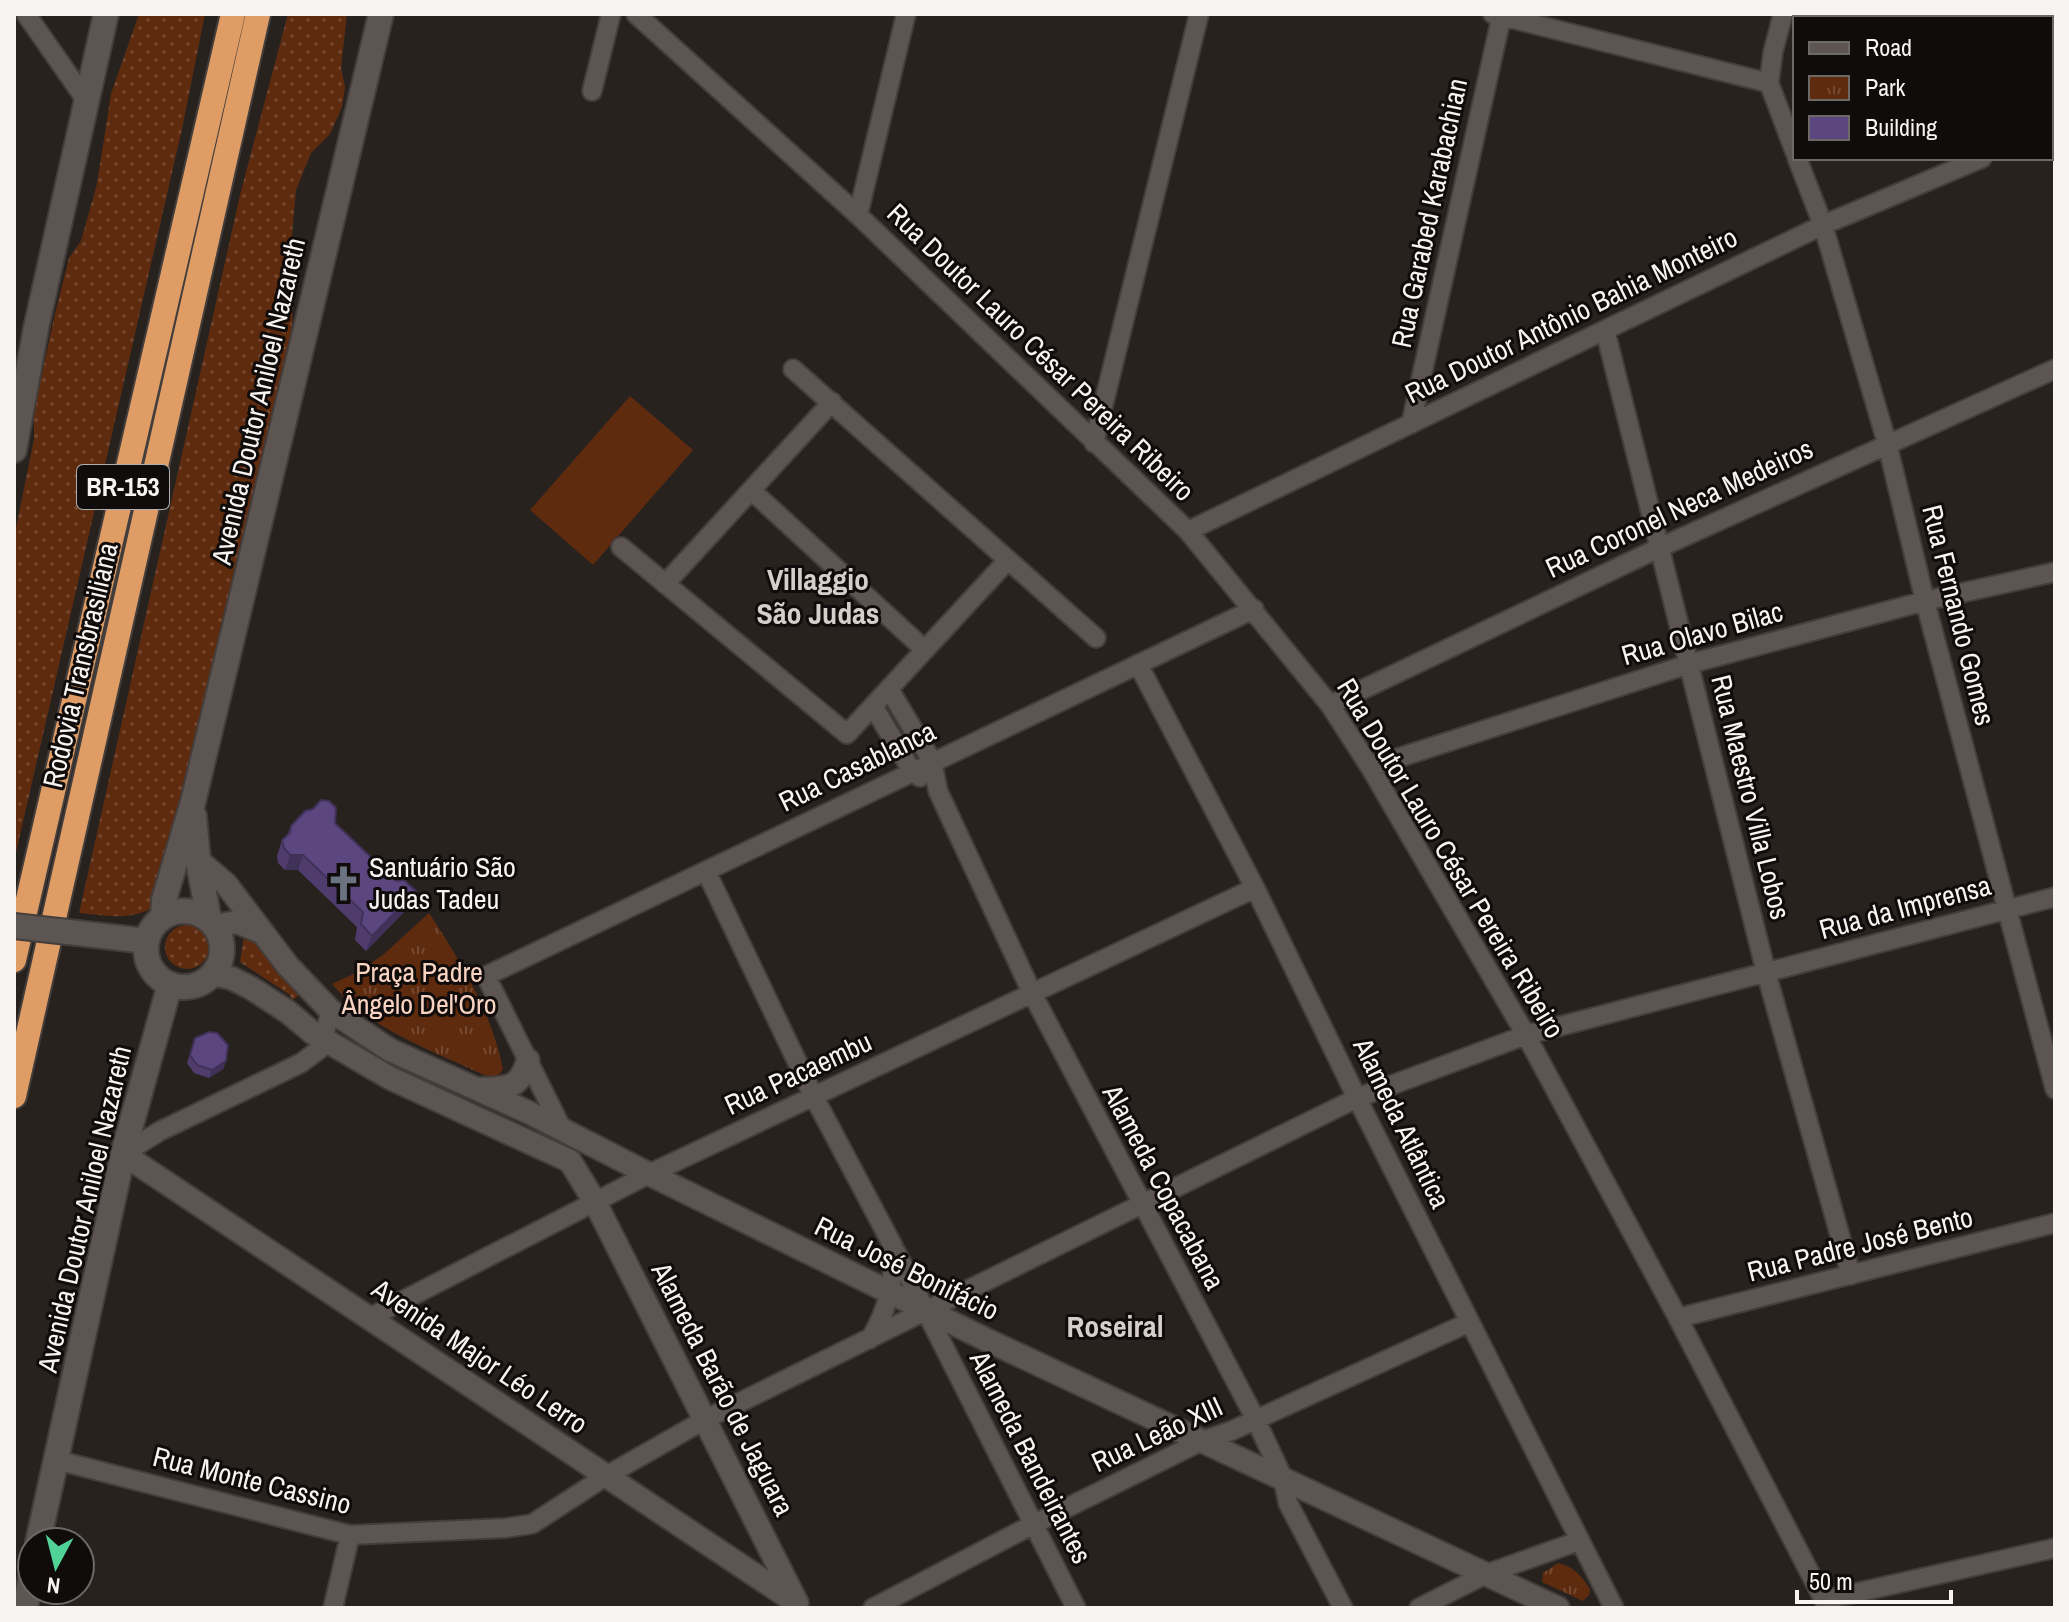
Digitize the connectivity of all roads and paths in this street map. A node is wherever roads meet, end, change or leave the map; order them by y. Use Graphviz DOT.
graph roads {
  1 [pos="26,14"];
  2 [pos="106,14"];
  3 [pos="233,14"];
  4 [pos="258,14"];
  5 [pos="381,14"];
  6 [pos="611,14"];
  7 [pos="636,14"];
  8 [pos="906,14"];
  9 [pos="1199,14"];
  10 [pos="1783,14"];
  11 [pos="1499,15"];
  12 [pos="1769,83"];
  13 [pos="592,91"];
  14 [pos="86,100"];
  15 [pos="1793,147"];
  16 [pos="1798,160"];
  17 [pos="1977,160"];
  18 [pos="858,215"];
  19 [pos="1823,225"];
  20 [pos="1605,330"];
  21 [pos="793,369"];
  22 [pos="2055,369"];
  23 [pos="832,402"];
  24 [pos="1411,424"];
  25 [pos="1094,443"];
  26 [pos="1887,443"];
  27 [pos="14,450"];
  28 [pos="751,490"];
  29 [pos="1188,531"];
  30 [pos="621,547"];
  31 [pos="1661,547"];
  32 [pos="1008,560"];
  33 [pos="2055,572"];
  34 [pos="665,584"];
  35 [pos="1925,601"];
  36 [pos="1254,609"];
  37 [pos="1096,638"];
  38 [pos="925,650"];
  39 [pos="1138,664"];
  40 [pos="1689,664"];
  41 [pos="889,689"];
  42 [pos="1330,705"];
  43 [pos="873,706"];
  44 [pos="932,761"];
  45 [pos="1370,767"];
  46 [pos="912,771"];
  47 [pos="938,791"];
  48 [pos="193,802"];
  49 [pos="198,860"];
  50 [pos="706,871"];
  51 [pos="1255,888"];
  52 [pos="2055,897"];
  53 [pos="2006,910"];
  54 [pos="163,916"];
  55 [pos="212,923"];
  56 [pos="14,926"];
  57 [pos="262,933"];
  58 [pos="146,941"];
  59 [pos="14,960"];
  60 [pos="1766,972"];
  61 [pos="212,974"];
  62 [pos="170,984"];
  63 [pos="1033,995"];
  64 [pos="331,1011"];
  65 [pos="1526,1035"];
  66 [pos="324,1040"];
  67 [pos="528,1060"];
  68 [pos="2055,1089"];
  69 [pos="478,1090"];
  70 [pos="813,1095"];
  71 [pos="14,1096"];
  72 [pos="1357,1098"];
  73 [pos="562,1129"];
  74 [pos="123,1154"];
  75 [pos="649,1174"];
  76 [pos="595,1202"];
  77 [pos="1141,1206"];
  78 [pos="2055,1223"];
  79 [pos="893,1246"];
  80 [pos="1851,1275"];
  81 [pos="890,1293"];
  82 [pos="927,1311"];
  83 [pos="369,1318"];
  84 [pos="1678,1318"];
  85 [pos="1470,1322"];
  86 [pos="870,1340"];
  87 [pos="1255,1418"];
  88 [pos="706,1419"];
  89 [pos="1202,1441"];
  90 [pos="56,1460"];
  91 [pos="606,1476"];
  92 [pos="1283,1478"];
  93 [pos="1032,1525"];
  94 [pos="42,1526"];
  95 [pos="350,1535"];
  96 [pos="1579,1541"];
  97 [pos="2055,1548"];
  98 [pos="1486,1574"];
  99 [pos="1826,1604"];
  100 [pos="801,1606"];
  101 [pos="333,1608"];
  102 [pos="873,1608"];
  103 [pos="1076,1608"];
  104 [pos="1343,1608"];
  105 [pos="1419,1608"];
  106 [pos="1558,1608"];
  107 [pos="1614,1608"];
  1 -- 14 [label="street"];
  2 -- 14 [label="main road"];
  3 -- 59 [label="highway, Rodovia Transbrasiliana / BR-153"];
  4 -- 71 [label="highway, Rodovia Transbrasiliana / BR-153"];
  5 -- 48 [label="main road, Avenida Doutor Aniloel Nazareth"];
  6 -- 13 [label="street"];
  7 -- 18 [label="street, Rua Doutor Lauro César Pereira Ribeiro"];
  8 -- 18 [label="street"];
  9 -- 25 [label="street"];
  10 -- 12 [label="street"];
  11 -- 12 [label="street"];
  11 -- 24 [label="street, Rua Garabed Karabachian"];
  12 -- 15 [label="street"];
  14 -- 27 [label="main road"];
  16 -- 19 [label="street, Rua Fernando Gomes"];
  17 -- 19 [label="street, Rua Doutor Antônio Bahia Monteiro"];
  18 -- 25 [label="street, Rua Doutor Lauro César Pereira Ribeiro"];
  19 -- 20 [label="street, Rua Doutor Antônio Bahia Monteiro"];
  19 -- 26 [label="street, Rua Fernando Gomes"];
  20 -- 24 [label="street, Rua Doutor Antônio Bahia Monteiro"];
  20 -- 31 [label="street, Rua Maestro Villa Lobos"];
  21 -- 23 [label="street"];
  22 -- 26 [label="street, Rua Coronel Neca Medeiros"];
  23 -- 28 [label="street"];
  23 -- 32 [label="street"];
  24 -- 29 [label="street, Rua Doutor Antônio Bahia Monteiro"];
  25 -- 29 [label="street, Rua Doutor Lauro César Pereira Ribeiro"];
  26 -- 31 [label="street, Rua Coronel Neca Medeiros"];
  26 -- 35 [label="street, Rua Fernando Gomes"];
  28 -- 34 [label="street"];
  28 -- 38 [label="street"];
  29 -- 36 [label="street, Rua Doutor Lauro César Pereira Ribeiro"];
  30 -- 34 [label="street"];
  31 -- 40 [label="street, Rua Maestro Villa Lobos"];
  31 -- 42 [label="street, Rua Coronel Neca Medeiros"];
  32 -- 37 [label="street"];
  32 -- 38 [label="street"];
  33 -- 35 [label="street, Rua Olavo Bilac"];
  34 -- 43 [label="street"];
  35 -- 40 [label="street, Rua Olavo Bilac"];
  35 -- 53 [label="street, Rua Fernando Gomes"];
  36 -- 39 [label="street, Rua Casablanca"];
  36 -- 42 [label="street, Rua Doutor Lauro César Pereira Ribeiro"];
  38 -- 41 [label="street"];
  39 -- 44 [label="street, Rua Casablanca"];
  39 -- 51 [label="street, Alameda Atlântica"];
  40 -- 45 [label="street, Rua Olavo Bilac"];
  40 -- 60 [label="street, Rua Maestro Villa Lobos"];
  41 -- 43 [label="street"];
  41 -- 44 [label="street, Alameda Copacabana"];
  42 -- 45 [label="street, Rua Doutor Lauro César Pereira Ribeiro"];
  43 -- 46 [label="street"];
  44 -- 46 [label="street, Rua Casablanca"];
  44 -- 47 [label="street, Alameda Copacabana"];
  45 -- 65 [label="street, Rua Doutor Lauro César Pereira Ribeiro"];
  46 -- 47 [label="street, Alameda Copacabana"];
  46 -- 50 [label="street, Rua Casablanca"];
  47 -- 63 [label="street, Alameda Copacabana"];
  48 -- 49 [label="main road, Avenida Doutor Aniloel Nazareth"];
  48 -- 54 [label="main road, Avenida Doutor Aniloel Nazareth"];
  49 -- 55 [label="main road, Avenida Doutor Aniloel Nazareth"];
  49 -- 57 [label="street, Rua José Bonifácio"];
  50 -- 67 [label="street, Rua Casablanca"];
  50 -- 70 [label="street, Alameda Bandeirantes"];
  51 -- 63 [label="street, Rua Pacaembu"];
  51 -- 72 [label="street, Alameda Atlântica"];
  52 -- 53 [label="street, Rua da Imprensa"];
  53 -- 60 [label="street, Rua da Imprensa"];
  53 -- 68 [label="street, Rua Fernando Gomes"];
  54 -- 55 [label="main road"];
  54 -- 58 [label="main road"];
  55 -- 57 [label="street"];
  55 -- 61 [label="main road"];
  56 -- 58 [label="main road, bridge"];
  57 -- 64 [label="street, Rua José Bonifácio"];
  58 -- 62 [label="main road"];
  60 -- 65 [label="street, Rua da Imprensa"];
  60 -- 80 [label="street, Rua Maestro Villa Lobos"];
  61 -- 62 [label="main road"];
  61 -- 66 [label="street"];
  62 -- 74 [label="main road, Avenida Doutor Aniloel Nazareth"];
  63 -- 70 [label="street, Rua Pacaembu"];
  63 -- 77 [label="street, Alameda Copacabana"];
  64 -- 66 [label="street"];
  64 -- 69 [label="street, Rua José Bonifácio"];
  65 -- 72 [label="street, Rua da Imprensa"];
  65 -- 84 [label="street, Rua Doutor Lauro César Pereira Ribeiro"];
  66 -- 74 [label="street"];
  66 -- 76 [label="street"];
  67 -- 69 [label="street"];
  67 -- 73 [label="street"];
  69 -- 73 [label="street, Rua José Bonifácio"];
  70 -- 75 [label="street, Rua Pacaembu"];
  70 -- 79 [label="street, Alameda Bandeirantes"];
  72 -- 77 [label="street, Rua Monte Cassino"];
  72 -- 85 [label="street, Alameda Atlântica"];
  73 -- 75 [label="street, Rua José Bonifácio"];
  74 -- 83 [label="street, Avenida Major Léo Lerro"];
  74 -- 90 [label="main road, Avenida Doutor Aniloel Nazareth"];
  75 -- 76 [label="street, Rua Pacaembu"];
  75 -- 81 [label="street, Rua José Bonifácio"];
  76 -- 83 [label="street, Rua Pacaembu"];
  76 -- 88 [label="street, Alameda Barão de Jaguara"];
  77 -- 82 [label="street, Rua Monte Cassino"];
  77 -- 87 [label="street, Alameda Copacabana"];
  78 -- 80 [label="street, Rua Padre José Bento"];
  79 -- 81 [label="street"];
  79 -- 82 [label="street, Alameda Bandeirantes"];
  80 -- 84 [label="street, Rua Padre José Bento"];
  81 -- 82 [label="street, Rua José Bonifácio"];
  81 -- 86 [label="street"];
  82 -- 86 [label="street, Rua Monte Cassino"];
  82 -- 89 [label="street, Rua José Bonifácio"];
  82 -- 93 [label="street, Alameda Bandeirantes"];
  83 -- 91 [label="street, Avenida Major Léo Lerro"];
  84 -- 99 [label="street, Rua Doutor Lauro César Pereira Ribeiro"];
  85 -- 87 [label="street, Rua Leão XIII"];
  85 -- 96 [label="street, Alameda Atlântica"];
  86 -- 88 [label="street, Rua Monte Cassino"];
  87 -- 89 [label="street, Rua Leão XIII"];
  87 -- 92 [label="street, Alameda Copacabana"];
  88 -- 91 [label="street, Rua Monte Cassino"];
  88 -- 100 [label="street, Alameda Barão de Jaguara"];
  89 -- 92 [label="street, Rua José Bonifácio"];
  89 -- 93 [label="street, Rua Leão XIII"];
  90 -- 94 [label="main road, Avenida Doutor Aniloel Nazareth"];
  90 -- 95 [label="street, Rua Monte Cassino"];
  91 -- 95 [label="street, Rua Monte Cassino"];
  91 -- 100 [label="street, Avenida Major Léo Lerro"];
  92 -- 98 [label="street, Rua José Bonifácio"];
  92 -- 104 [label="street, Alameda Copacabana"];
  93 -- 102 [label="street, Rua Leão XIII"];
  93 -- 103 [label="street, Alameda Bandeirantes"];
  95 -- 101 [label="street"];
  96 -- 98 [label="street"];
  96 -- 107 [label="street, Alameda Atlântica"];
  97 -- 99 [label="street"];
  98 -- 105 [label="street"];
  98 -- 106 [label="street, Rua José Bonifácio"];
}
